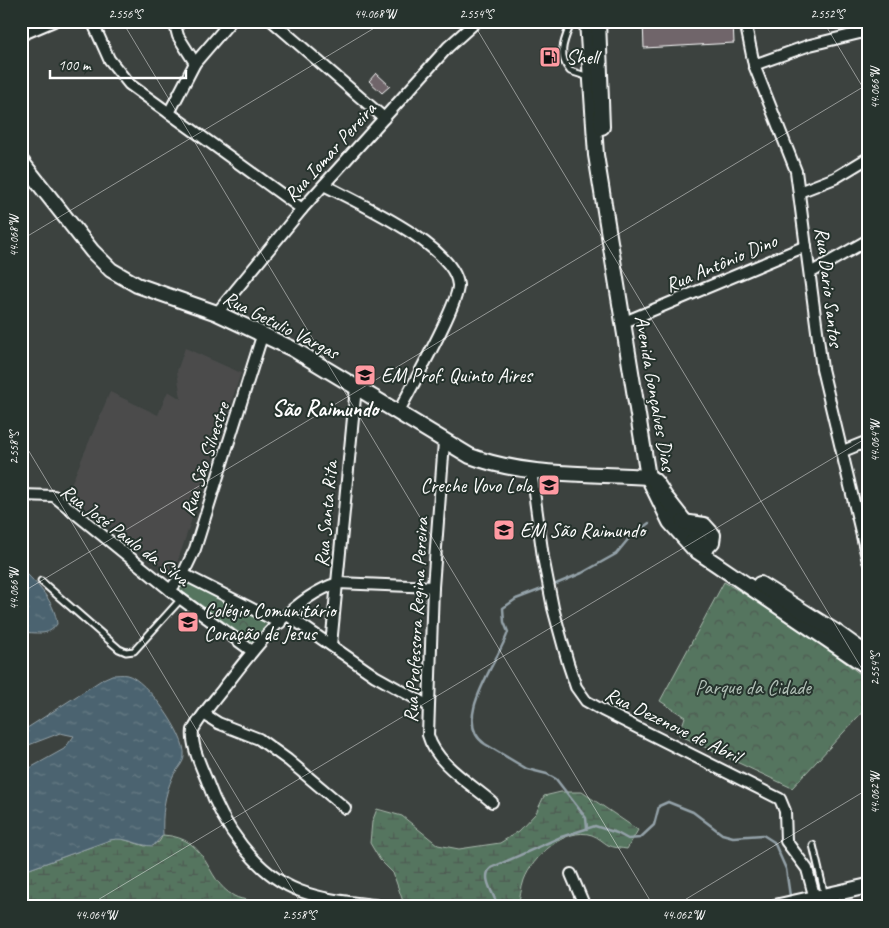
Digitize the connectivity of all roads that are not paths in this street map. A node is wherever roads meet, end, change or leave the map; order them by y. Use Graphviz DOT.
graph roads {
  1 [pos="54,21"];
  2 [pos="92,21"];
  3 [pos="174,21"];
  4 [pos="231,21"];
  5 [pos="272,21"];
  6 [pos="477,21"];
  7 [pos="572,21"];
  8 [pos="587,21"];
  9 [pos="598,21"];
  10 [pos="746,21"];
  11 [pos="868,30"];
  12 [pos="21,35"];
  13 [pos="599,56"];
  14 [pos="195,63"];
  15 [pos="754,65"];
  16 [pos="589,78"];
  17 [pos="169,113"];
  18 [pos="384,118"];
  19 [pos="868,158"];
  20 [pos="21,161"];
  21 [pos="324,185"];
  22 [pos="799,192"];
  23 [pos="302,209"];
  24 [pos="868,240"];
  25 [pos="806,246"];
  26 [pos="810,273"];
  27 [pos="216,313"];
  28 [pos="626,322"];
  29 [pos="262,333"];
  30 [pos="356,387"];
  31 [pos="398,413"];
  32 [pos="868,441"];
  33 [pos="444,442"];
  34 [pos="843,450"];
  35 [pos="531,470"];
  36 [pos="648,477"];
  37 [pos="21,494"];
  38 [pos="672,506"];
  39 [pos="679,525"];
  40 [pos="705,546"];
  41 [pos="868,561"];
  42 [pos="183,574"];
  43 [pos="42,581"];
  44 [pos="338,583"];
  45 [pos="433,587"];
  46 [pos="170,590"];
  47 [pos="180,599"];
  48 [pos="283,619"];
  49 [pos="331,645"];
  50 [pos="252,651"];
  51 [pos="868,655"];
  52 [pos="868,667"];
  53 [pos="427,704"];
  54 [pos="204,714"];
  55 [pos="492,802"];
  56 [pos="345,808"];
  57 [pos="813,845"];
  58 [pos="571,874"];
  59 [pos="868,886"];
  60 [pos="820,897"];
  61 [pos="374,906"];
  62 [pos="585,907"];
  63 [pos="775,907"];
  1 -- 12 [label="street"];
  2 -- 17 [label="street"];
  3 -- 14 [label="street"];
  4 -- 14 [label="street"];
  5 -- 18 [label="street"];
  6 -- 18 [label="street, Rua Iomar Pereira"];
  7 -- 16 [label="lane"];
  8 -- 13 [label="main road"];
  8 -- 16 [label="main road, Avenida Gonçalves Dias"];
  9 -- 13 [label="main road, Avenida Gonçalves Dias"];
  10 -- 15 [label="street, Rua Dario Santos"];
  11 -- 15 [label="street"];
  13 -- 28 [label="main road, Avenida Gonçalves Dias"];
  14 -- 17 [label="street"];
  15 -- 22 [label="street, Rua Dario Santos"];
  16 -- 28 [label="main road, Avenida Gonçalves Dias"];
  17 -- 23 [label="street"];
  18 -- 21 [label="street, Rua Iomar Pereira"];
  19 -- 22 [label="street"];
  20 -- 27 [label="main road, Rua Getulio Vargas"];
  21 -- 23 [label="street, Rua Iomar Pereira"];
  21 -- 31 [label="street"];
  22 -- 25 [label="street, Rua Dario Santos"];
  23 -- 27 [label="street, Rua Iomar Pereira"];
  24 -- 26 [label="street"];
  25 -- 26 [label="street, Rua Dario Santos"];
  25 -- 28 [label="street, Rua Antônio Dino"];
  26 -- 34 [label="street, Rua Dario Santos"];
  27 -- 29 [label="main road, Rua Getulio Vargas"];
  28 -- 36 [label="main road, Avenida Gonçalves Dias"];
  28 -- 38 [label="main road, Avenida Gonçalves Dias"];
  29 -- 30 [label="main road, Rua Getulio Vargas"];
  29 -- 42 [label="street, Rua São Silvestre"];
  30 -- 31 [label="main road, Rua Getulio Vargas"];
  30 -- 44 [label="street, Rua Santa Rita"];
  31 -- 33 [label="main road, Rua Getulio Vargas"];
  32 -- 34 [label="street"];
  33 -- 35 [label="main road, Rua Getulio Vargas"];
  33 -- 45 [label="street, Rua Professora Regina Pereira"];
  34 -- 41 [label="street, Rua Dario Santos"];
  35 -- 36 [label="main road, Rua Getulio Vargas"];
  35 -- 60 [label="street, Rua Dezenove de Abril"];
  36 -- 38 [label="main road"];
  36 -- 39 [label="main road, Avenida Gonçalves Dias"];
  37 -- 46 [label="street, Rua José Paulo da Silva"];
  38 -- 39 [label="main road, Avenida Gonçalves Dias"];
  39 -- 40 [label="main road"];
  39 -- 40 [label="main road"];
  39 -- 52 [label="main road, Avenida Gonçalves Dias"];
  40 -- 51 [label="main road"];
  42 -- 46 [label="street, Rua São Silvestre"];
  42 -- 48 [label="street, Rua José Paulo da Silva"];
  43 -- 47 [label="lane"];
  44 -- 45 [label="street"];
  44 -- 48 [label="street"];
  44 -- 49 [label="street, Rua Santa Rita"];
  45 -- 53 [label="street, Rua Professora Regina Pereira"];
  46 -- 47 [label="street, Rua José Paulo da Silva"];
  47 -- 50 [label="street, Rua José Paulo da Silva"];
  48 -- 49 [label="street, Rua José Paulo da Silva"];
  48 -- 50 [label="street"];
  49 -- 53 [label="street, Rua José Paulo da Silva"];
  50 -- 54 [label="street"];
  53 -- 55 [label="street, Rua Professora Regina Pereira"];
  54 -- 56 [label="street"];
  54 -- 61 [label="street"];
  57 -- 60 [label="lane"];
  58 -- 62 [label="street"];
  59 -- 60 [label="main road"];
  60 -- 63 [label="main road"];
}
